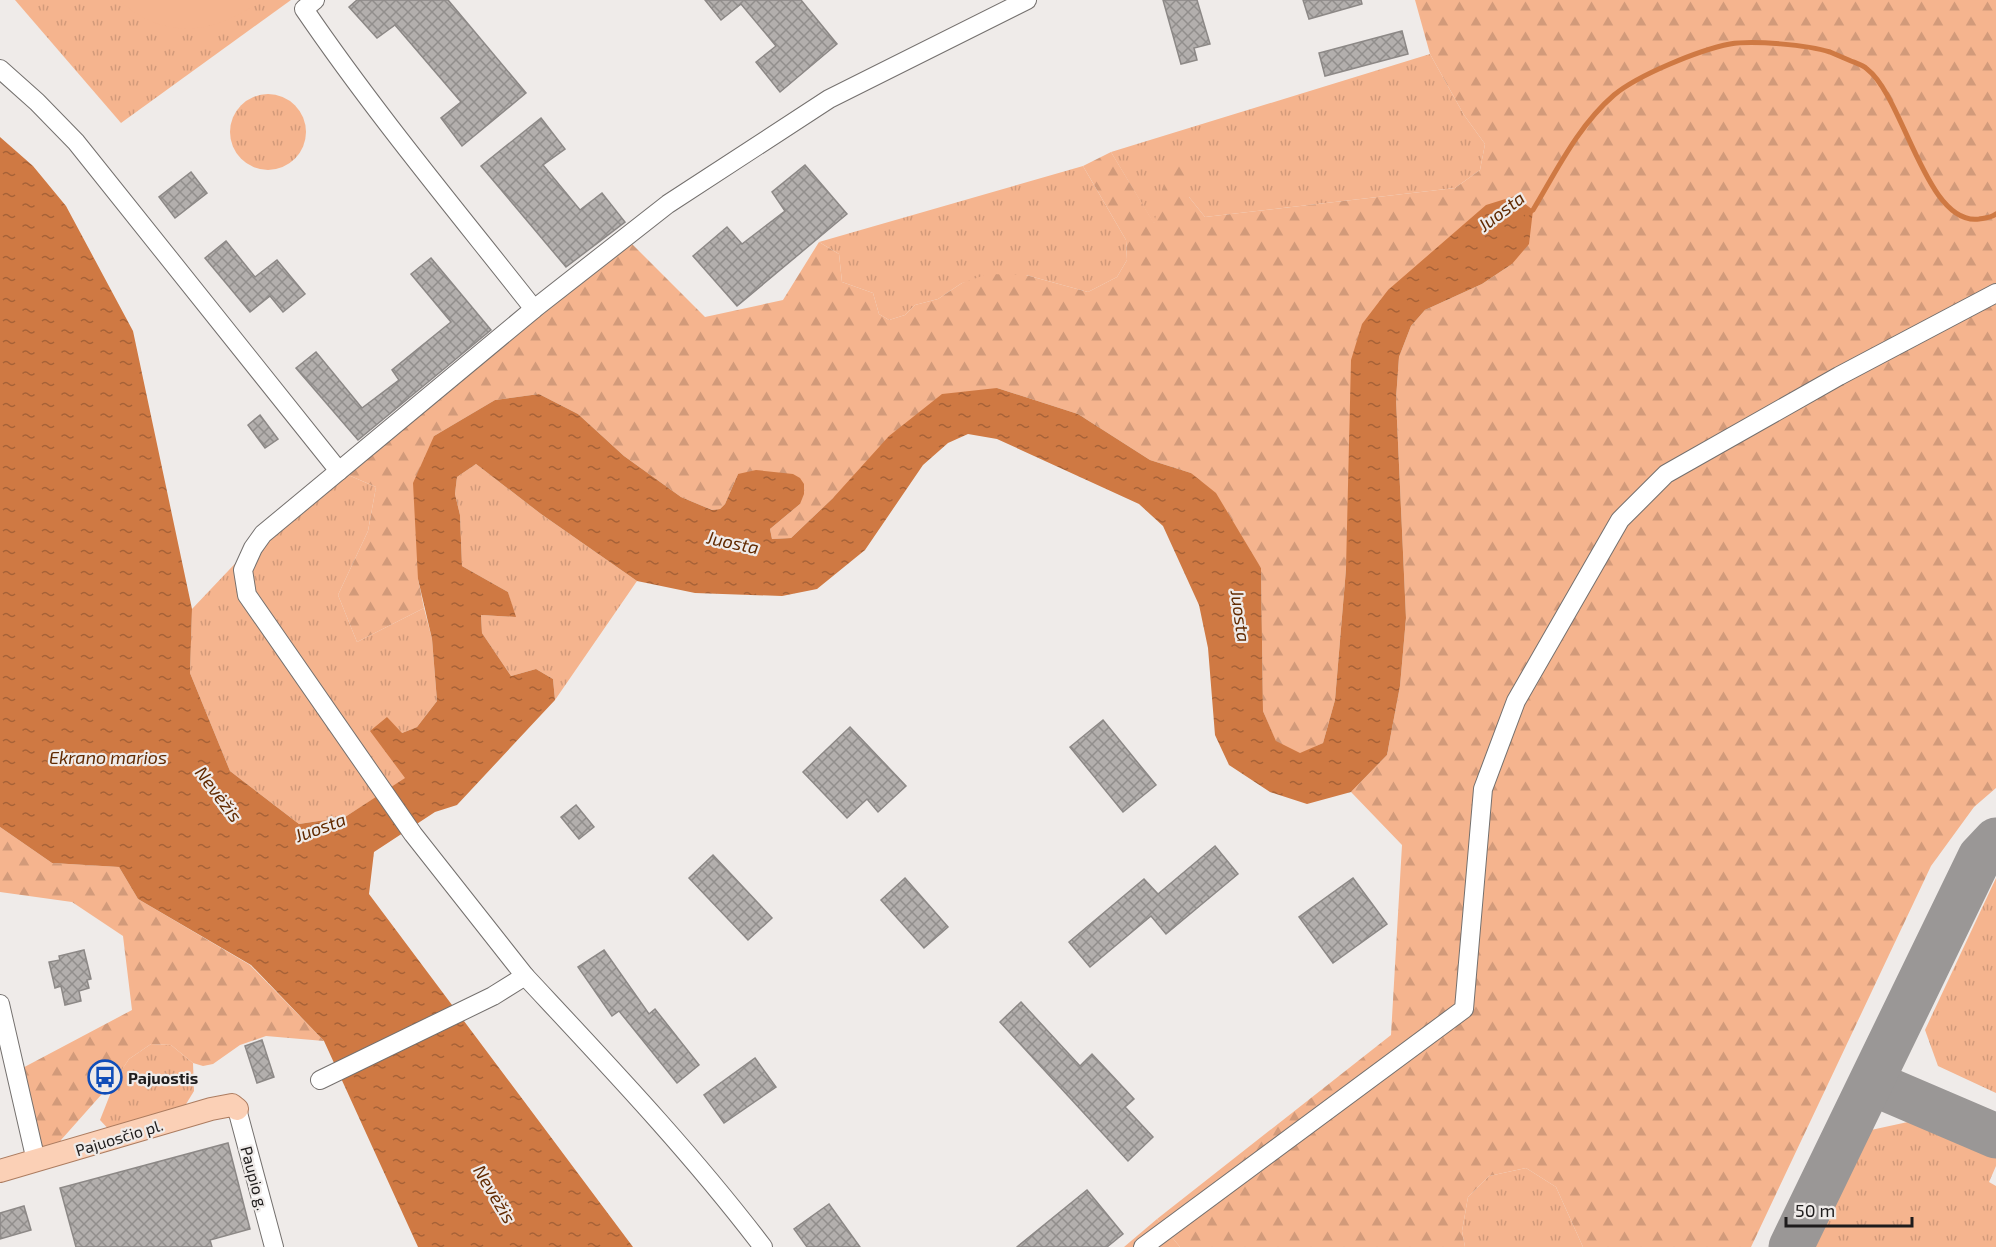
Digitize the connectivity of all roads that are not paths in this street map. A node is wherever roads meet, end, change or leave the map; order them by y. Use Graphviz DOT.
graph roads {
  1 [pos="315,0"];
  2 [pos="1027,0"];
  3 [pos="0,69"];
  4 [pos="1996,294"];
  5 [pos="534,309"];
  6 [pos="339,471"];
  7 [pos="525,976"];
  8 [pos="0,1004"];
  9 [pos="320,1080"];
  10 [pos="237,1108"];
  11 [pos="36,1161"];
  12 [pos="0,1171"];
  13 [pos="274,1247"];
  14 [pos="763,1247"];
  15 [pos="1143,1247"];
  1 -- 5 [label="street"];
  2 -- 5 [label="street"];
  3 -- 6 [label="street"];
  4 -- 15 [label="street"];
  5 -- 6 [label="street"];
  6 -- 7 [label="street"];
  7 -- 9 [label="street"];
  7 -- 14 [label="street"];
  8 -- 11 [label="street"];
  10 -- 11 [label="main road, Pajuosčio pl."];
  10 -- 13 [label="street, Paupio g."];
  11 -- 12 [label="main road, Pajuosčio pl."];
}
